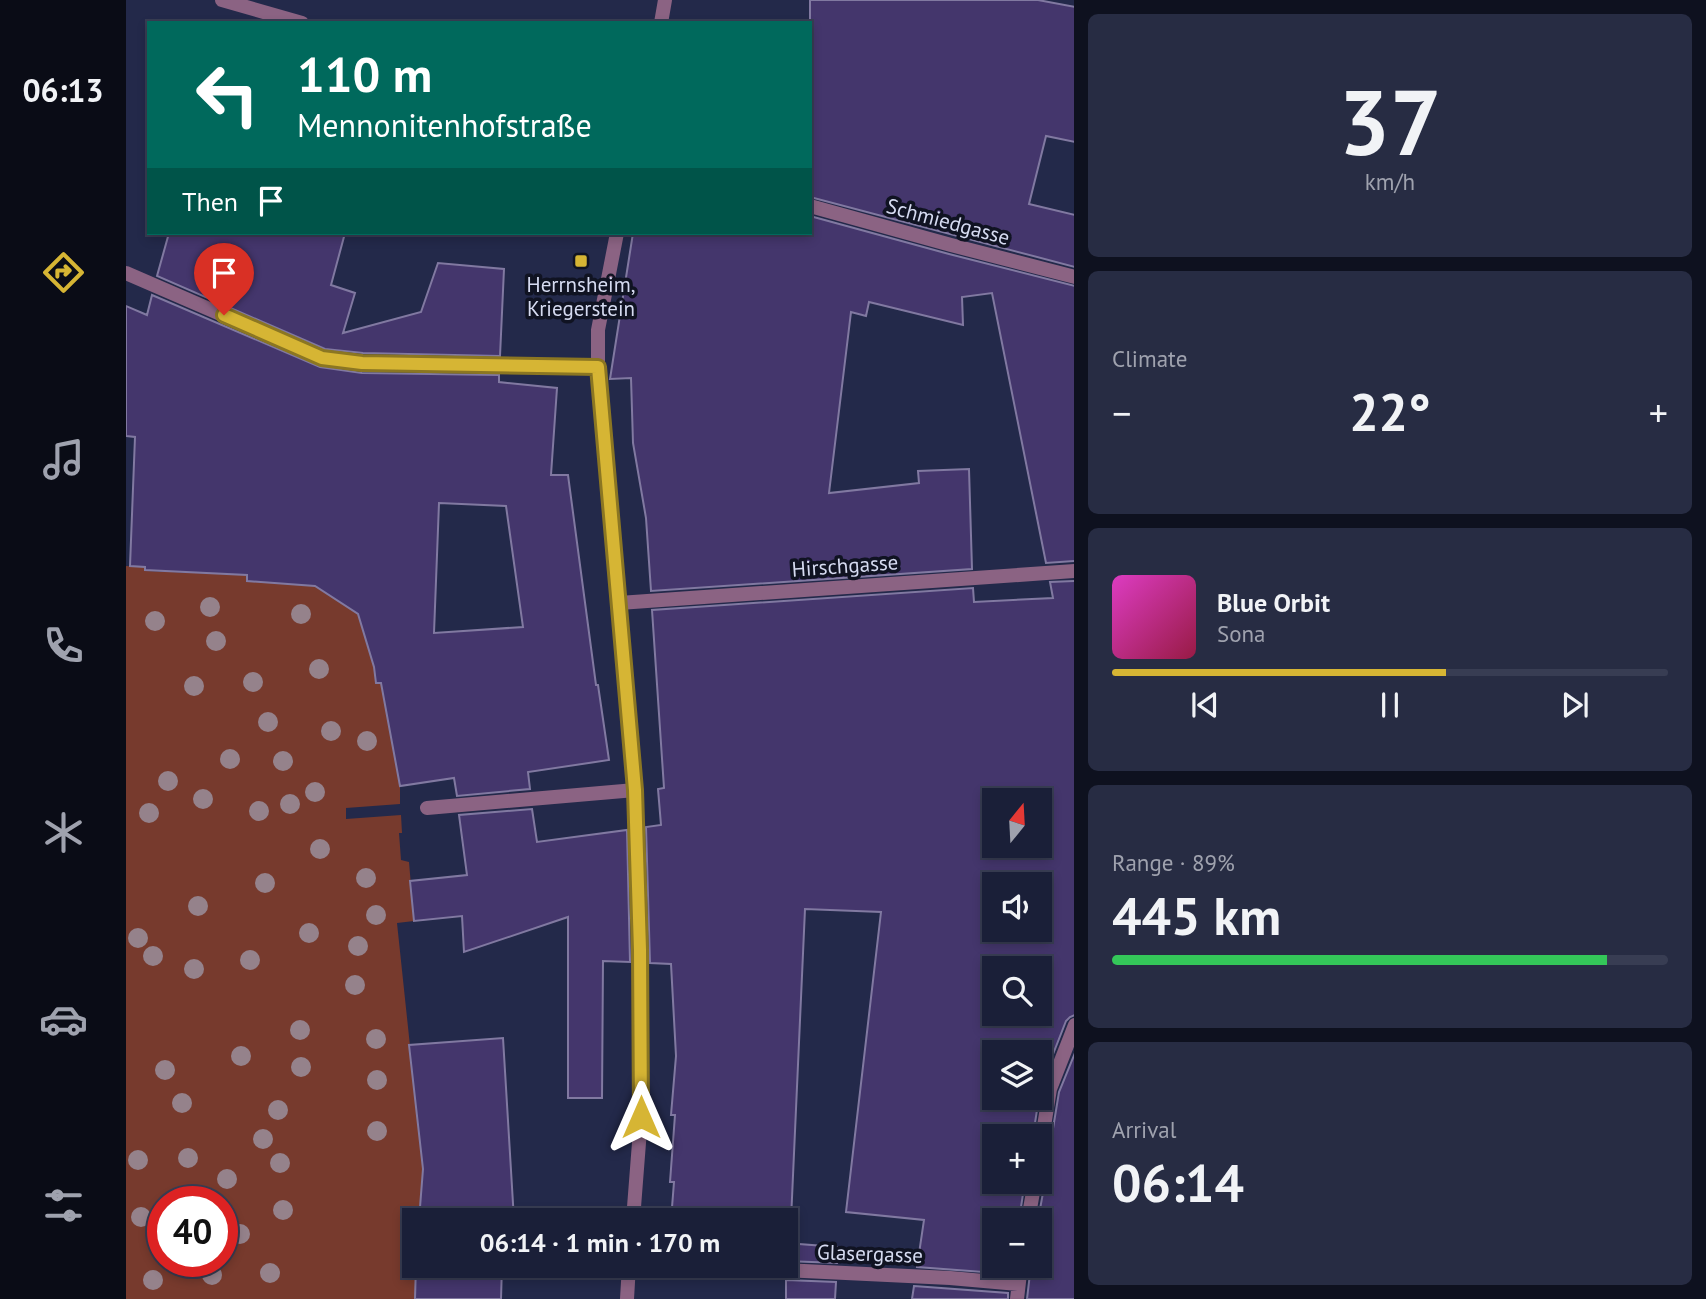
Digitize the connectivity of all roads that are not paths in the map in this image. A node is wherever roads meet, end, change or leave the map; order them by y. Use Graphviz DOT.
graph roads {
  1 [pos="222,0"];
  2 [pos="665,0"];
  3 [pos="295,21"];
  4 [pos="661,21"];
  5 [pos="812,207"];
  6 [pos="616,235"];
  7 [pos="126,272"];
  8 [pos="1074,277"];
  9 [pos="598,367"];
  10 [pos="1074,571"];
  11 [pos="620,603"];
  12 [pos="635,790"];
  13 [pos="427,808"];
  14 [pos="1074,1025"];
  15 [pos="1045,1124"];
  16 [pos="634,1208"];
  17 [pos="798,1271"];
  18 [pos="628,1278"];
  19 [pos="1018,1292"];
  20 [pos="627,1299"];
  1 -- 3 [label="street"];
  2 -- 4 [label="street"];
  5 -- 8 [label="street, Schmiedgasse"];
  6 -- 9 [label="street"];
  7 -- 9 [label="street"];
  9 -- 11 [label="street"];
  10 -- 11 [label="street, Hirschgasse"];
  11 -- 12 [label="street"];
  12 -- 13 [label="street"];
  12 -- 16 [label="street"];
  14 -- 15 [label="street"];
  17 -- 19 [label="street, Glasergasse"];
  18 -- 20 [label="street"];
}
